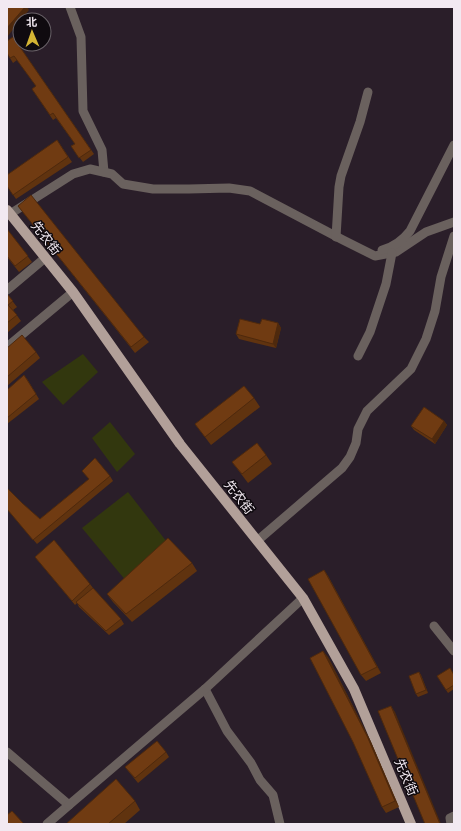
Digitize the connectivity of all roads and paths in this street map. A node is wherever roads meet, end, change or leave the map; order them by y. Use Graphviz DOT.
graph roads {
  1 [pos="70,7"];
  2 [pos="368,92"];
  3 [pos="454,145"];
  4 [pos="104,172"];
  5 [pos="9,212"];
  6 [pos="454,222"];
  7 [pos="336,236"];
  8 [pos="454,236"];
  9 [pos="392,253"];
  10 [pos="375,256"];
  11 [pos="45,258"];
  12 [pos="7,290"];
  13 [pos="73,292"];
  14 [pos="7,347"];
  15 [pos="358,356"];
  16 [pos="258,541"];
  17 [pos="303,598"];
  18 [pos="434,626"];
  19 [pos="454,651"];
  20 [pos="205,689"];
  21 [pos="7,752"];
  22 [pos="69,805"];
  23 [pos="454,816"];
  24 [pos="47,824"];
  25 [pos="280,824"];
  26 [pos="411,824"];
  27 [pos="451,824"];
  1 -- 4 [label="street"];
  2 -- 7 [label="street"];
  3 -- 10 [label="street"];
  4 -- 5 [label="street"];
  4 -- 7 [label="street"];
  5 -- 11 [label="main road, 先农街"];
  6 -- 9 [label="street"];
  7 -- 10 [label="street"];
  8 -- 16 [label="street"];
  9 -- 10 [label="street"];
  9 -- 15 [label="street"];
  11 -- 12 [label="street"];
  11 -- 13 [label="main road, 先农街"];
  13 -- 14 [label="street"];
  13 -- 16 [label="main road, 先农街"];
  16 -- 17 [label="main road, 先农街"];
  17 -- 20 [label="street"];
  17 -- 26 [label="main road, 先农街"];
  18 -- 19 [label="street"];
  20 -- 22 [label="street"];
  20 -- 25 [label="street"];
  21 -- 22 [label="street"];
  22 -- 24 [label="street"];
  23 -- 27 [label="street"];
}
